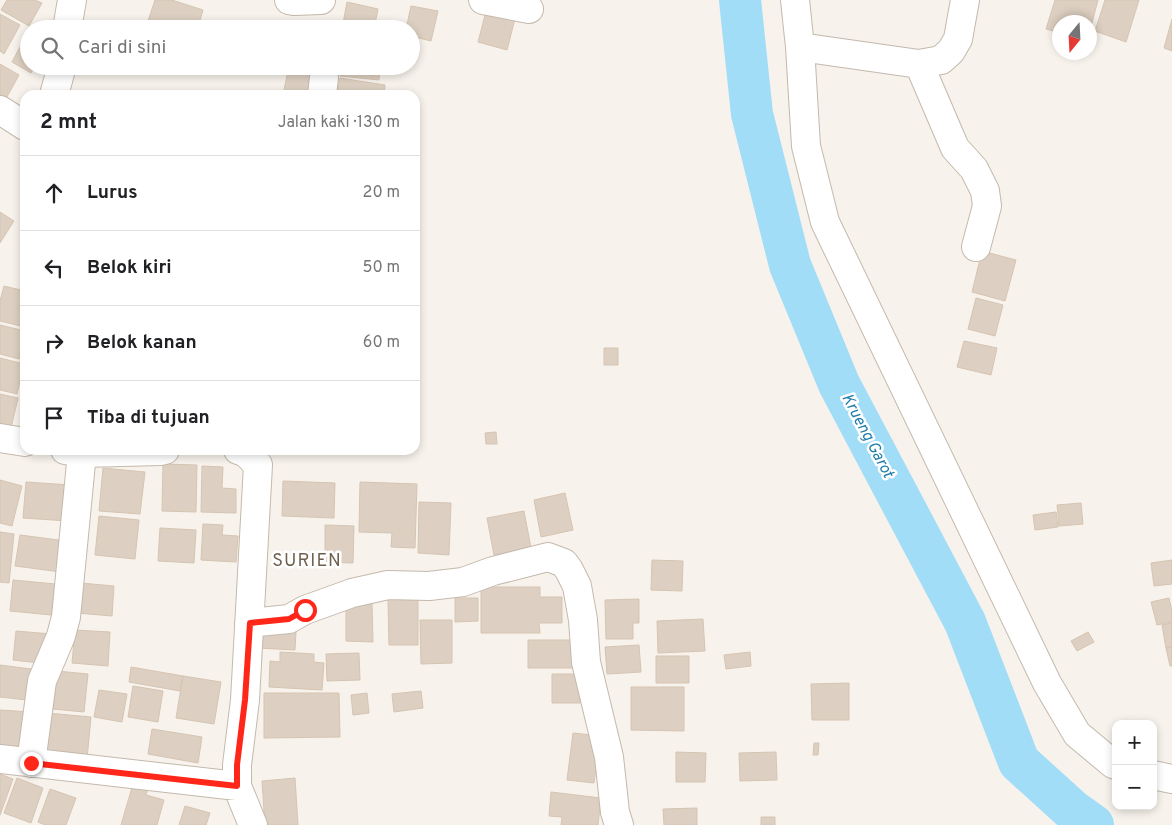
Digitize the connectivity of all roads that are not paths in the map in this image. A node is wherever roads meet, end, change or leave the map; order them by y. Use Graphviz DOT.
graph roads {
  1 [pos="72,0"];
  2 [pos="289,0"];
  3 [pos="321,0"];
  4 [pos="483,0"];
  5 [pos="795,0"];
  6 [pos="964,0"];
  7 [pos="529,8"];
  8 [pos="69,20"];
  9 [pos="800,47"];
  10 [pos="919,64"];
  11 [pos="60,75"];
  12 [pos="55,90"];
  13 [pos="0,110"];
  14 [pos="20,123"];
  15 [pos="976,247"];
  16 [pos="0,438"];
  17 [pos="20,441"];
  18 [pos="74,455"];
  19 [pos="248,455"];
  20 [pos="250,623"];
  21 [pos="0,759"];
  22 [pos="31,763"];
  23 [pos="1112,763"];
  24 [pos="1157,776"];
  25 [pos="1172,780"];
  26 [pos="237,786"];
  27 [pos="253,825"];
  28 [pos="619,825"];
  1 -- 8 [label="street"];
  2 -- 3 [label="street"];
  4 -- 7 [label="street"];
  5 -- 9 [label="street"];
  6 -- 10 [label="street"];
  9 -- 10 [label="street"];
  9 -- 23 [label="street"];
  10 -- 15 [label="street"];
  11 -- 12 [label="street"];
  13 -- 14 [label="street"];
  16 -- 17 [label="street"];
  18 -- 22 [label="street"];
  19 -- 20 [label="street"];
  20 -- 26 [label="street"];
  20 -- 28 [label="street"];
  21 -- 22 [label="street"];
  22 -- 26 [label="street"];
  24 -- 25 [label="street"];
  26 -- 27 [label="street"];
}
